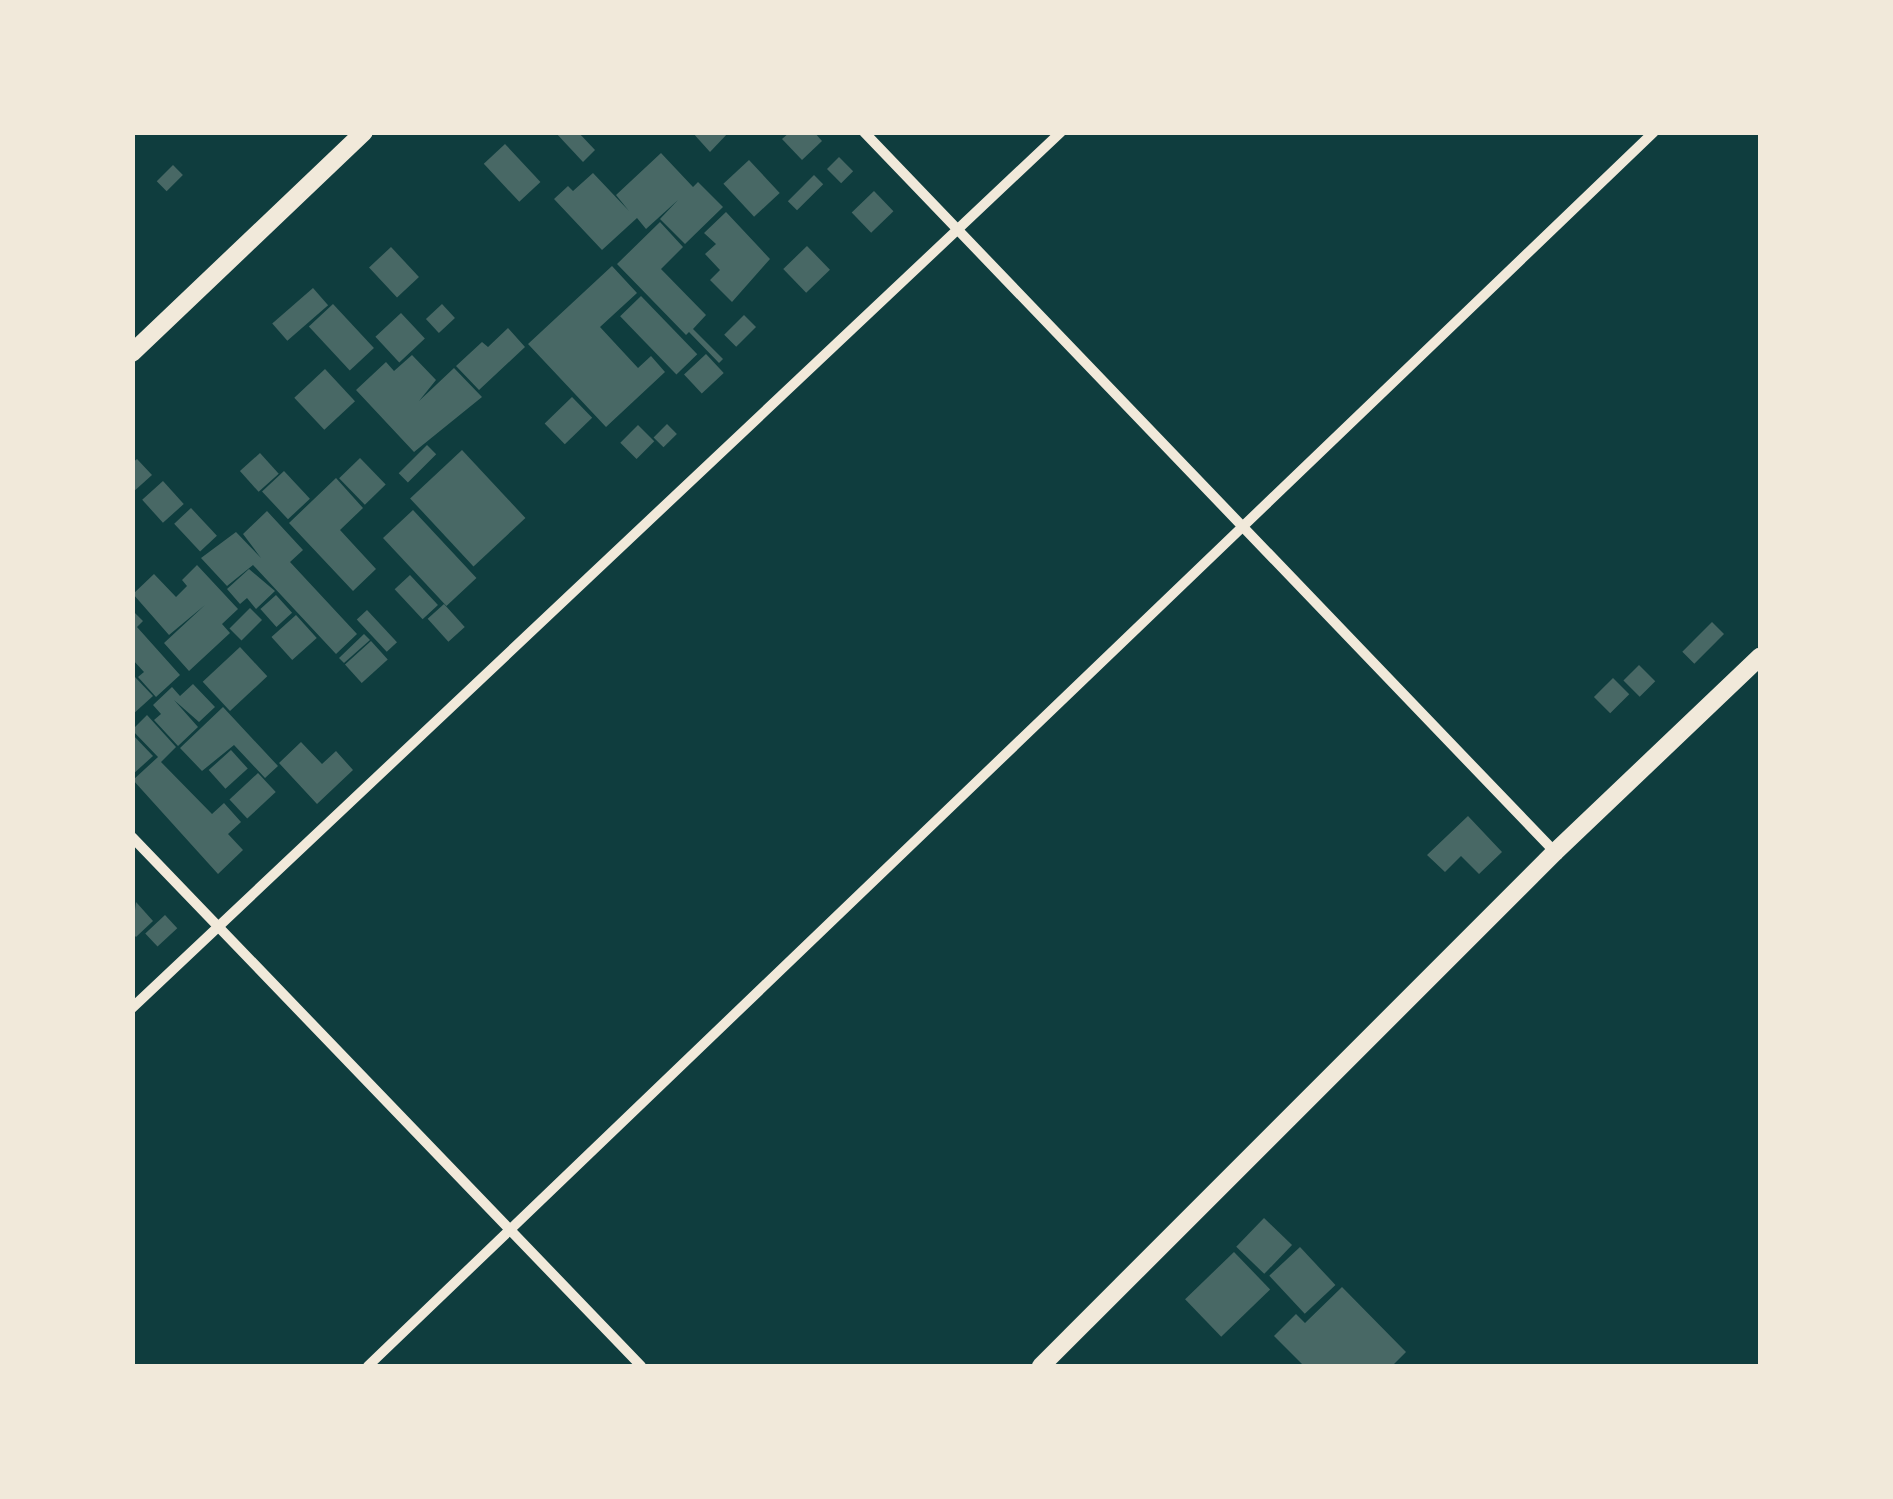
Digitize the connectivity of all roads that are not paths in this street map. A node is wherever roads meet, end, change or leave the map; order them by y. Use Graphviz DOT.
graph roads {
  1 [pos="364,132"];
  2 [pos="864,132"];
  3 [pos="1060,132"];
  4 [pos="1654,132"];
  5 [pos="960,230"];
  6 [pos="132,353"];
  7 [pos="1245,528"];
  8 [pos="1760,657"];
  9 [pos="132,837"];
  10 [pos="1555,852"];
  11 [pos="216,927"];
  12 [pos="132,1008"];
  13 [pos="506,1230"];
  14 [pos="368,1366"];
  15 [pos="641,1366"];
  16 [pos="1041,1366"];
  1 -- 6 [label="street"];
  2 -- 5 [label="street"];
  3 -- 5 [label="street"];
  4 -- 7 [label="street"];
  5 -- 7 [label="street"];
  5 -- 11 [label="street"];
  7 -- 10 [label="street"];
  7 -- 13 [label="street"];
  8 -- 10 [label="street"];
  9 -- 11 [label="street"];
  10 -- 16 [label="street"];
  11 -- 12 [label="street"];
  11 -- 13 [label="street"];
  13 -- 14 [label="street"];
  13 -- 15 [label="street"];
}
